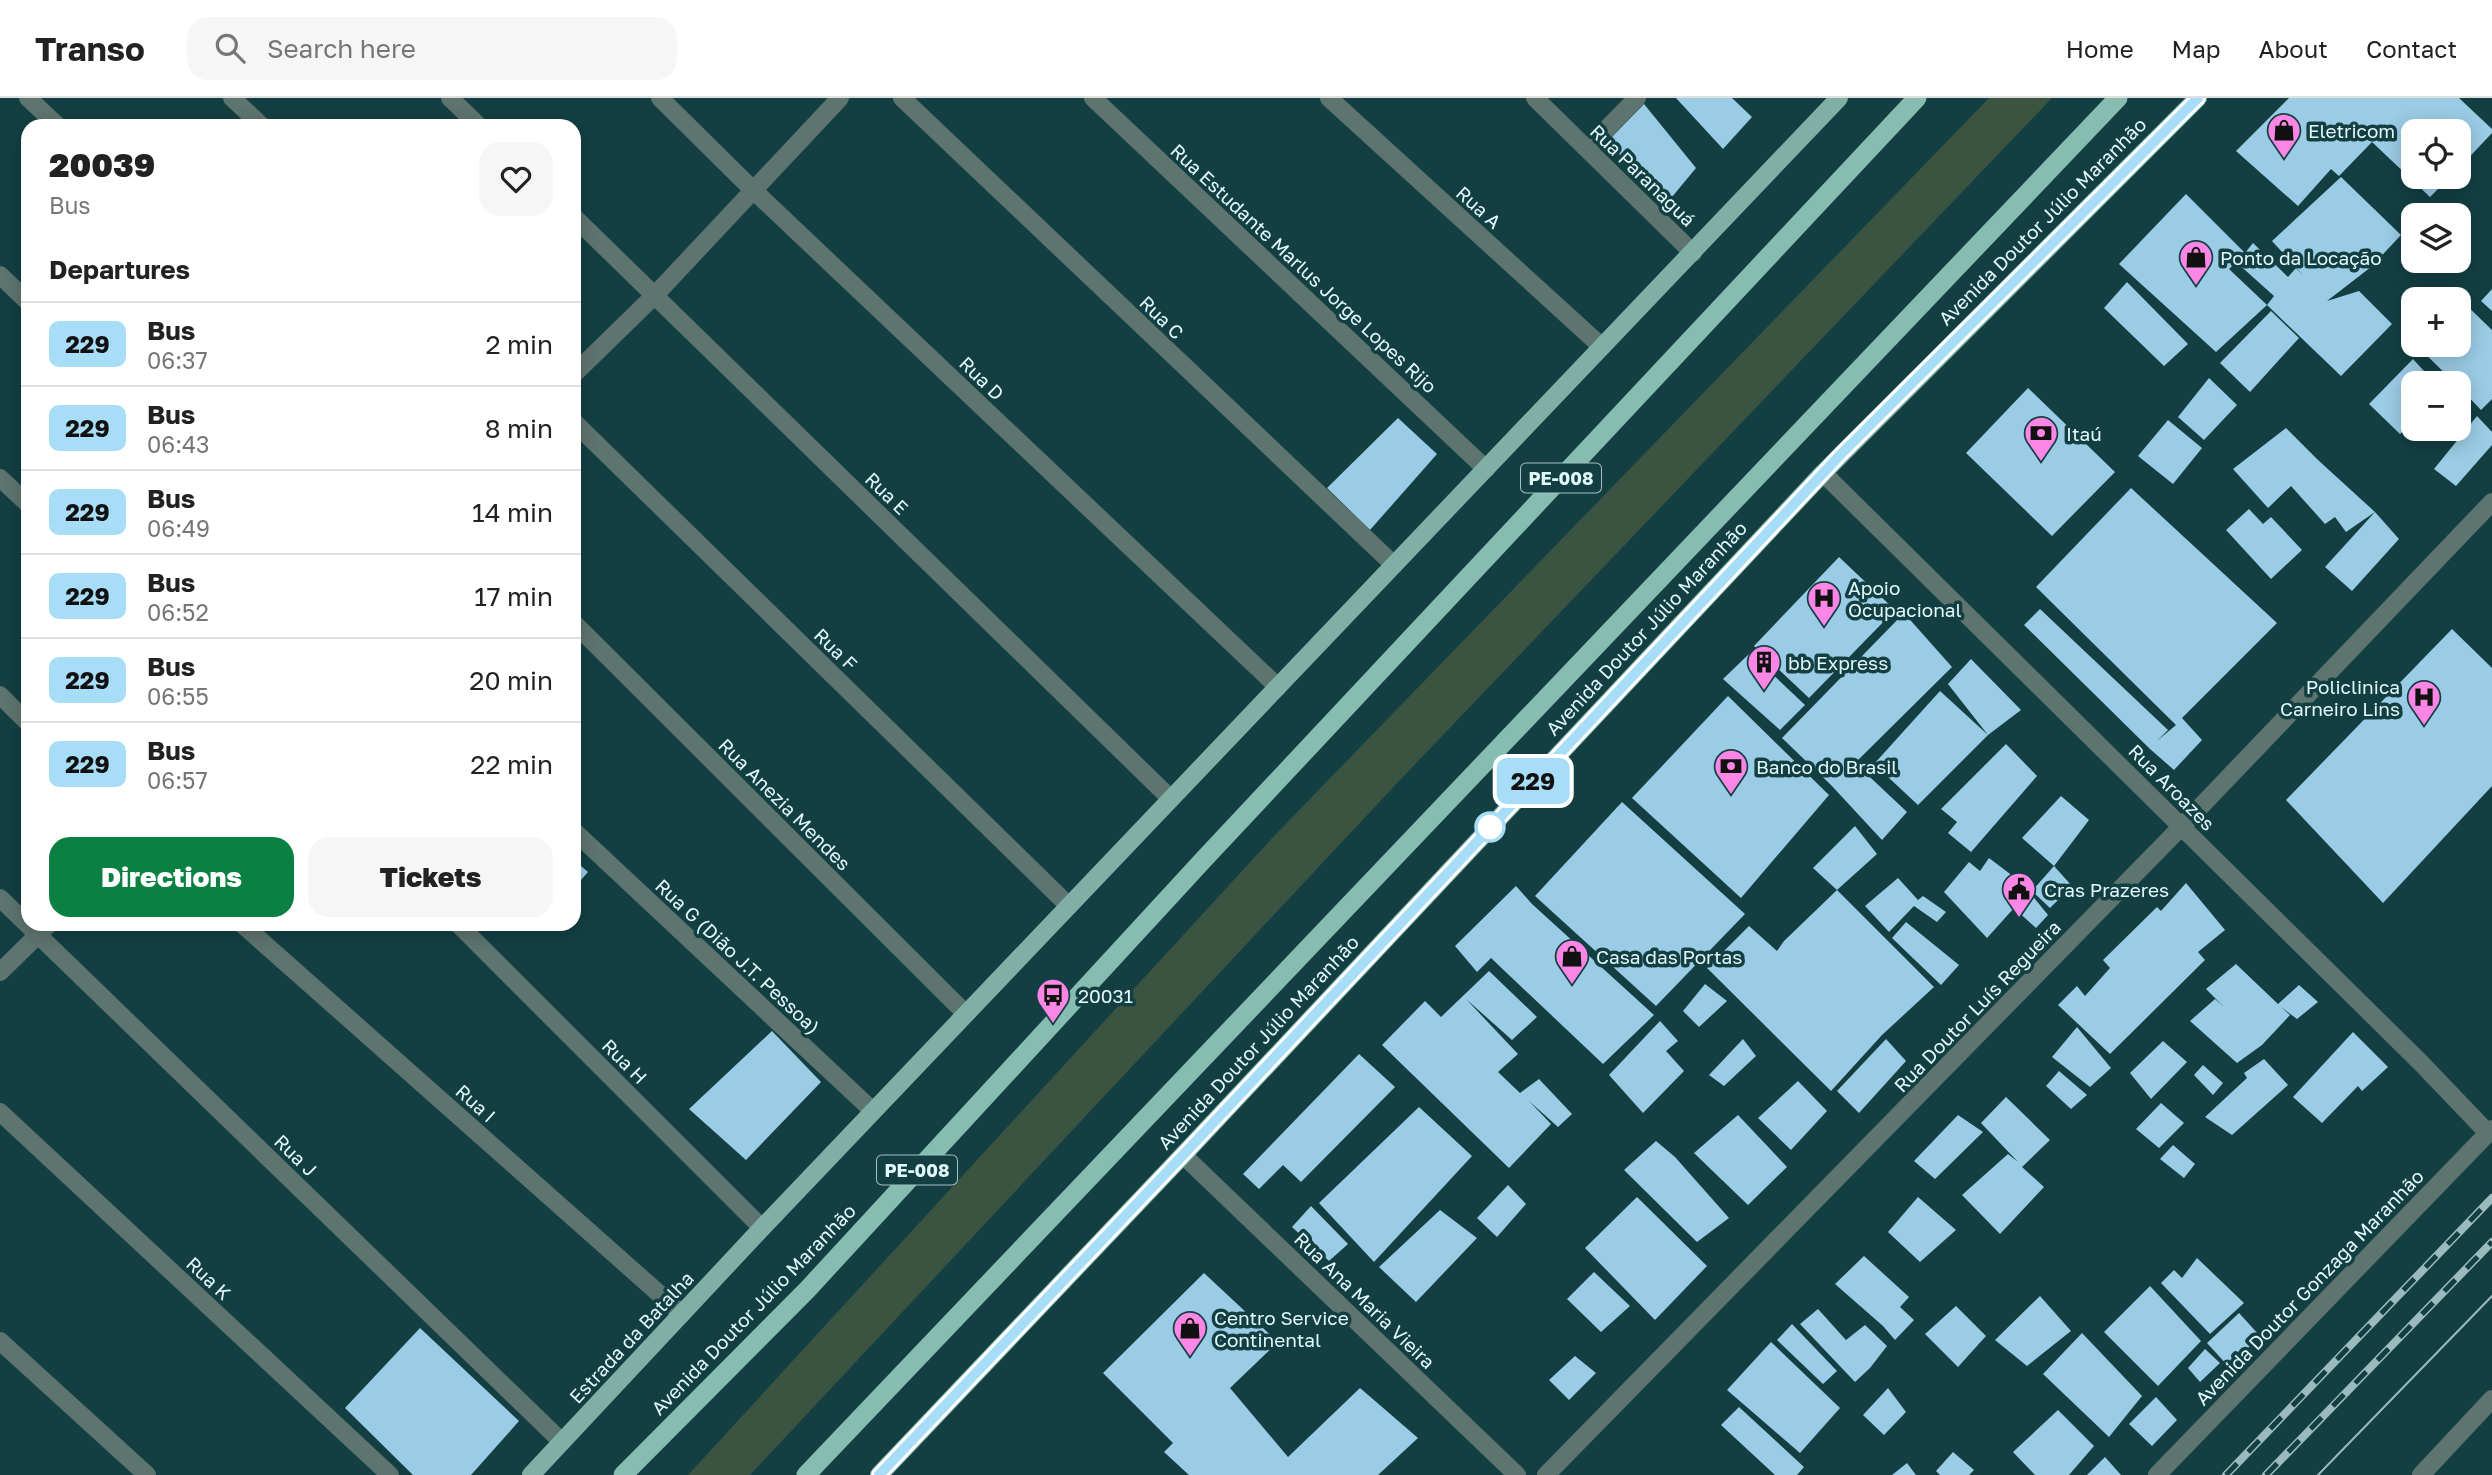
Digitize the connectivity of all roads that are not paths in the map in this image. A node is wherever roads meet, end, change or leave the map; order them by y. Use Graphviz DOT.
graph roads {
  1 [pos="28,98"];
  2 [pos="232,98"];
  3 [pos="450,98"];
  4 [pos="660,98"];
  5 [pos="840,98"];
  6 [pos="902,98"];
  7 [pos="1093,98"];
  8 [pos="1329,98"];
  9 [pos="1535,98"];
  10 [pos="1637,98"];
  11 [pos="1839,98"];
  12 [pos="1917,98"];
  13 [pos="2118,98"];
  14 [pos="2198,98"];
  15 [pos="50,119"];
  16 [pos="254,119"];
  17 [pos="472,119"];
  18 [pos="1587,149"];
  19 [pos="752,189"];
  20 [pos="581,224"];
  21 [pos="1693,253"];
  22 [pos="0,275"];
  23 [pos="21,295"];
  24 [pos="655,295"];
  25 [pos="1602,347"];
  26 [pos="581,367"];
  27 [pos="581,429"];
  28 [pos="1486,469"];
  29 [pos="1823,473"];
  30 [pos="0,478"];
  31 [pos="21,498"];
  32 [pos="2492,502"];
  33 [pos="1394,565"];
  34 [pos="581,630"];
  35 [pos="1278,687"];
  36 [pos="0,695"];
  37 [pos="21,716"];
  38 [pos="1171,799"];
  39 [pos="2182,826"];
  40 [pos="581,838"];
  41 [pos="0,898"];
  42 [pos="1069,906"];
  43 [pos="21,913"];
  44 [pos="42,931"];
  45 [pos="46,931"];
  46 [pos="251,931"];
  47 [pos="465,931"];
  48 [pos="0,972"];
  49 [pos="966,1014"];
  50 [pos="873,1111"];
  51 [pos="0,1112"];
  52 [pos="2490,1131"];
  53 [pos="1183,1155"];
  54 [pos="762,1228"];
  55 [pos="682,1314"];
  56 [pos="3,1349"];
  57 [pos="2492,1399"];
  58 [pos="562,1442"];
  59 [pos="147,1475"];
  60 [pos="390,1475"];
  61 [pos="531,1475"];
  62 [pos="623,1475"];
  63 [pos="806,1475"];
  64 [pos="879,1475"];
  65 [pos="1517,1475"];
  66 [pos="1546,1475"];
  67 [pos="2157,1475"];
  68 [pos="2421,1475"];
  1 -- 15 [label="street"];
  2 -- 16 [label="street"];
  3 -- 17 [label="street"];
  4 -- 19 [label="street, Rua D"];
  5 -- 19 [label="street"];
  6 -- 33 [label="street, Rua C"];
  7 -- 28 [label="street, Rua Estudante Marlus Jorge Lopes Rijo"];
  8 -- 25 [label="street, Rua A"];
  9 -- 18 [label="street, Rua Paranaguá"];
  10 -- 18 [label="street"];
  11 -- 21 [label="main road"];
  12 -- 62 [label="highway, Avenida Doutor Júlio Maranhão / PE-008"];
  13 -- 63 [label="highway, Avenida Doutor Júlio Maranhão"];
  14 -- 29 [label="main road, Avenida Doutor Júlio Maranhão"];
  18 -- 21 [label="street, Rua Paranaguá"];
  19 -- 24 [label="street"];
  19 -- 35 [label="street, Rua D"];
  20 -- 24 [label="street, Rua E"];
  21 -- 25 [label="main road"];
  22 -- 23 [label="street"];
  24 -- 26 [label="street"];
  24 -- 38 [label="street, Rua E"];
  25 -- 28 [label="main road"];
  27 -- 42 [label="street, Rua F"];
  28 -- 33 [label="main road"];
  29 -- 39 [label="street, Rua Aroazes"];
  29 -- 53 [label="main road, Avenida Doutor Júlio Maranhão"];
  30 -- 31 [label="street"];
  32 -- 39 [label="street, Rua Doutor Luís Regueira"];
  33 -- 35 [label="main road"];
  34 -- 49 [label="street, Rua Anezia Mendes"];
  35 -- 38 [label="main road"];
  36 -- 37 [label="street"];
  38 -- 42 [label="main road"];
  39 -- 52 [label="street, Rua Aroazes"];
  39 -- 66 [label="street, Rua Doutor Luís Regueira"];
  40 -- 50 [label="street, Rua G (Dião J.T. Pessoa)"];
  41 -- 43 [label="street, Rua J"];
  42 -- 49 [label="main road"];
  44 -- 48 [label="street"];
  45 -- 58 [label="street, Rua J"];
  46 -- 55 [label="street, Rua I"];
  47 -- 54 [label="street, Rua H"];
  49 -- 50 [label="main road"];
  50 -- 54 [label="main road"];
  51 -- 60 [label="street, Rua K"];
  52 -- 67 [label="street, Avenida Doutor Gonzaga Maranhão"];
  53 -- 64 [label="main road, Avenida Doutor Júlio Maranhão"];
  53 -- 65 [label="street, Rua Ana Maria Vieira"];
  54 -- 55 [label="main road, Estrada da Batalha"];
  55 -- 58 [label="main road, Estrada da Batalha"];
  56 -- 59 [label="street"];
  57 -- 68 [label="street"];
  58 -- 61 [label="main road, Estrada da Batalha"];
}
